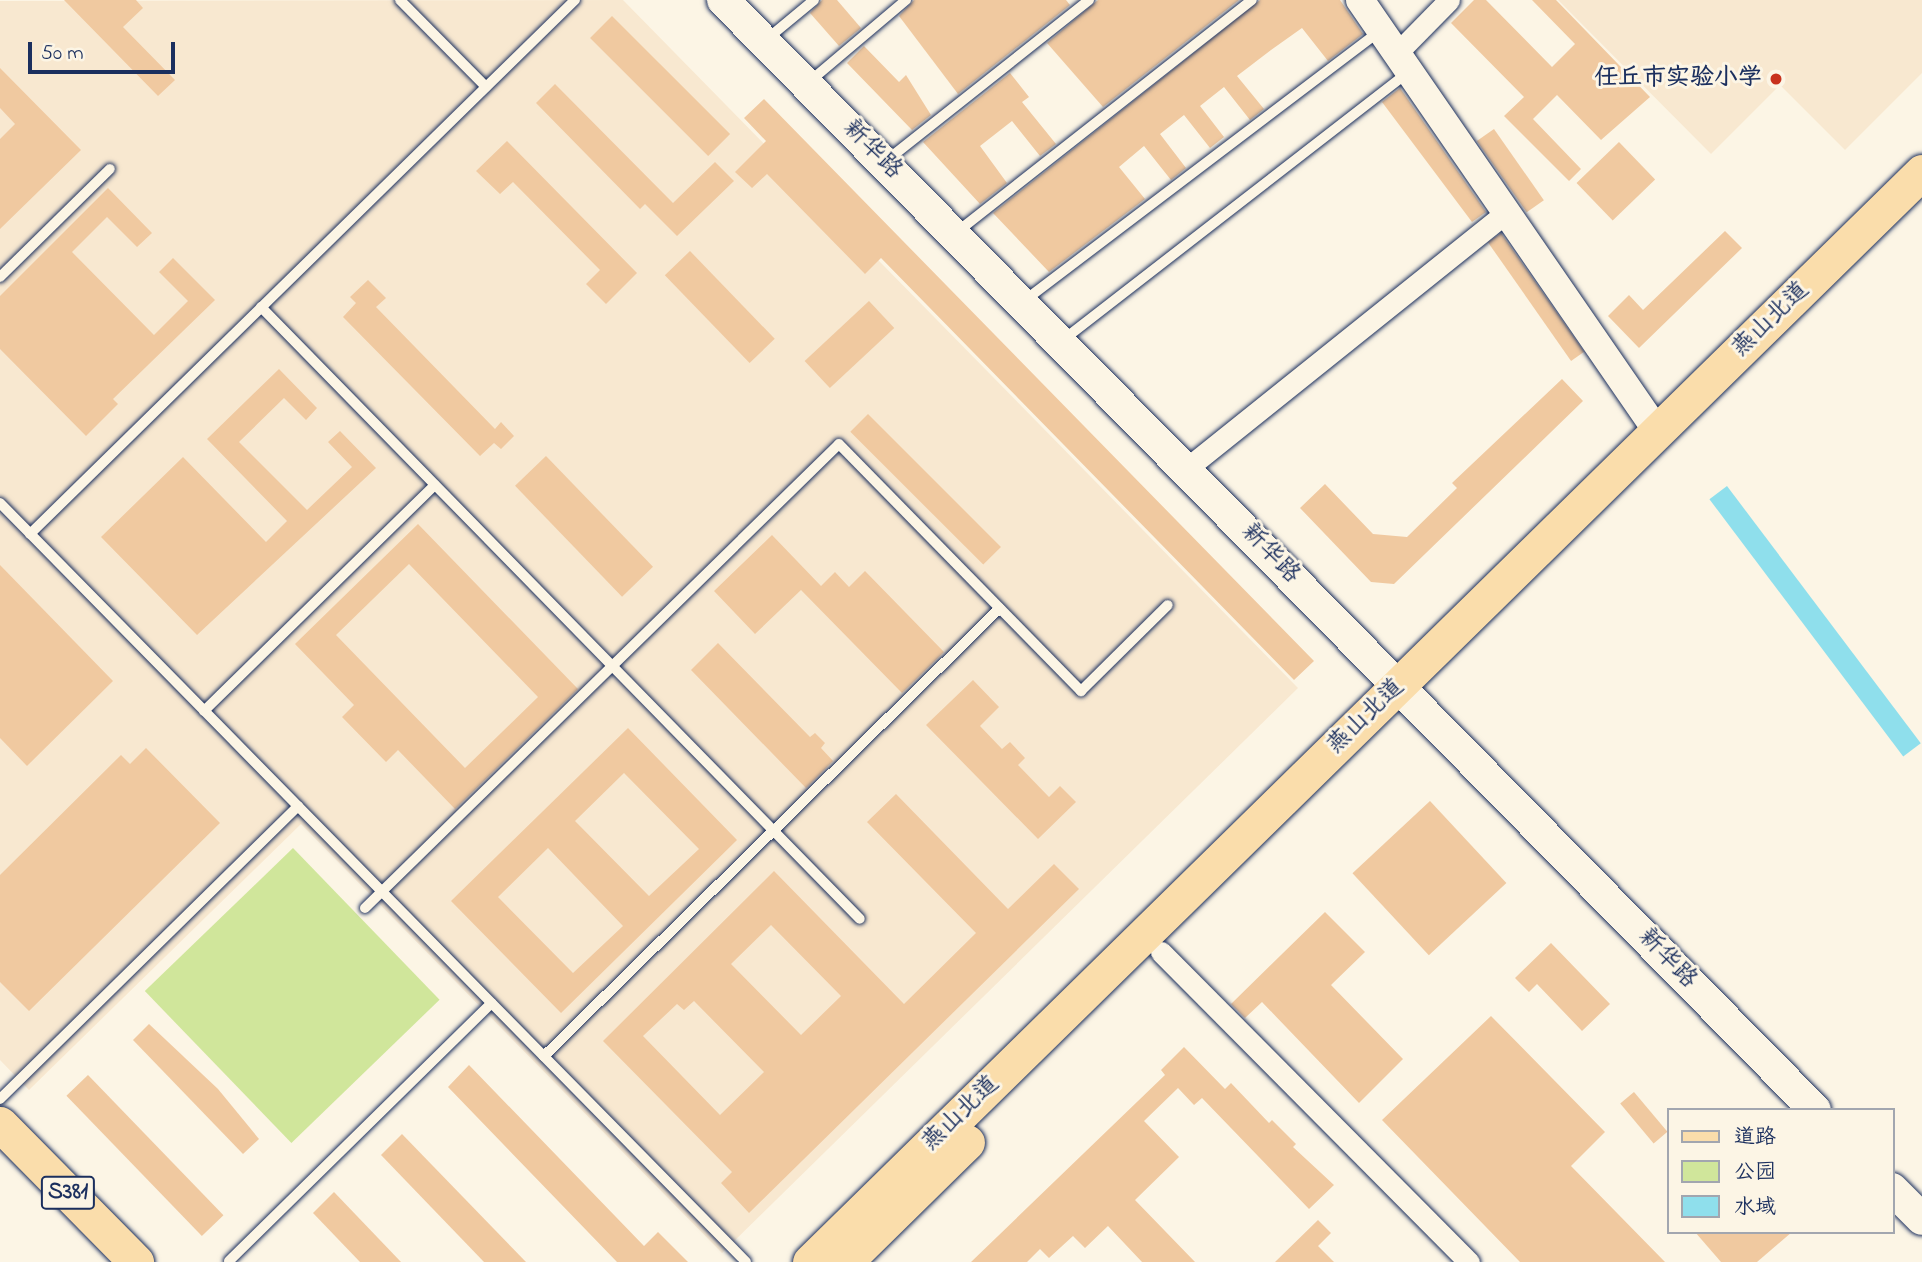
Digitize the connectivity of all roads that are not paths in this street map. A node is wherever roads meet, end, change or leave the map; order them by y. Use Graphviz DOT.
graph roads {
  1 [pos="400,0"];
  2 [pos="575,0"];
  3 [pos="723,0"];
  4 [pos="814,0"];
  5 [pos="906,0"];
  6 [pos="1089,0"];
  7 [pos="1252,0"];
  8 [pos="1360,0"];
  9 [pos="1449,0"];
  10 [pos="764,41"];
  11 [pos="1396,51"];
  12 [pos="807,85"];
  13 [pos="486,87"];
  14 [pos="884,163"];
  15 [pos="110,169"];
  16 [pos="1922,172"];
  17 [pos="1922,205"];
  18 [pos="1505,213"];
  19 [pos="955,234"];
  20 [pos="0,277"];
  21 [pos="1022,302"];
  22 [pos="261,307"];
  23 [pos="1061,341"];
  24 [pos="1657,432"];
  25 [pos="1186,469"];
  26 [pos="435,485"];
  27 [pos="0,503"];
  28 [pos="30,534"];
  29 [pos="1168,605"];
  30 [pos="1000,608"];
  31 [pos="613,666"];
  32 [pos="1407,694"];
  33 [pos="204,711"];
  34 [pos="298,806"];
  35 [pos="774,830"];
  36 [pos="382,892"];
  37 [pos="365,908"];
  38 [pos="860,919"];
  39 [pos="1161,952"];
  40 [pos="492,1003"];
  41 [pos="544,1056"];
  42 [pos="0,1099"];
  43 [pos="1813,1108"];
  44 [pos="0,1124"];
  45 [pos="0,1154"];
  46 [pos="1894,1191"];
  47 [pos="1922,1219"];
  48 [pos="1461,1259"];
  49 [pos="229,1261"];
  50 [pos="106,1262"];
  51 [pos="136,1262"];
  52 [pos="747,1262"];
  53 [pos="810,1262"];
  54 [pos="845,1262"];
  1 -- 13 [label="lane"];
  2 -- 13 [label="lane"];
  3 -- 10 [label="main road, 新华路"];
  4 -- 10 [label="lane"];
  5 -- 12 [label="lane"];
  6 -- 14 [label="lane"];
  7 -- 19 [label="lane"];
  8 -- 11 [label="street"];
  9 -- 11 [label="street"];
  10 -- 12 [label="main road, 新华路"];
  11 -- 18 [label="street"];
  11 -- 21 [label="lane"];
  11 -- 23 [label="lane"];
  12 -- 14 [label="main road, 新华路"];
  13 -- 22 [label="lane"];
  14 -- 19 [label="main road, 新华路"];
  15 -- 20 [label="lane"];
  16 -- 24 [label="main road, 燕山北道"];
  17 -- 32 [label="main road, 燕山北道"];
  18 -- 24 [label="street"];
  18 -- 25 [label="street"];
  19 -- 21 [label="main road, 新华路"];
  21 -- 23 [label="main road, 新华路"];
  22 -- 26 [label="lane"];
  22 -- 28 [label="lane"];
  23 -- 25 [label="main road, 新华路"];
  24 -- 32 [label="main road, 燕山北道"];
  25 -- 32 [label="main road, 新华路"];
  26 -- 31 [label="lane"];
  26 -- 33 [label="lane"];
  27 -- 28 [label="lane"];
  28 -- 33 [label="lane"];
  29 -- 30 [label="lane"];
  30 -- 31 [label="lane"];
  30 -- 35 [label="lane"];
  31 -- 35 [label="lane"];
  31 -- 36 [label="lane"];
  32 -- 39 [label="main road, 燕山北道"];
  32 -- 43 [label="main road, 新华路"];
  32 -- 53 [label="main road, 燕山北道"];
  33 -- 34 [label="lane"];
  34 -- 36 [label="lane"];
  34 -- 42 [label="lane"];
  35 -- 38 [label="lane"];
  35 -- 41 [label="lane"];
  36 -- 37 [label="lane"];
  36 -- 40 [label="lane"];
  39 -- 48 [label="street"];
  39 -- 54 [label="main road, 燕山北道"];
  40 -- 41 [label="lane"];
  40 -- 49 [label="lane"];
  41 -- 52 [label="lane"];
  44 -- 51 [label="main road, S381"];
  45 -- 50 [label="main road, S381"];
  46 -- 47 [label="main road"];
}
